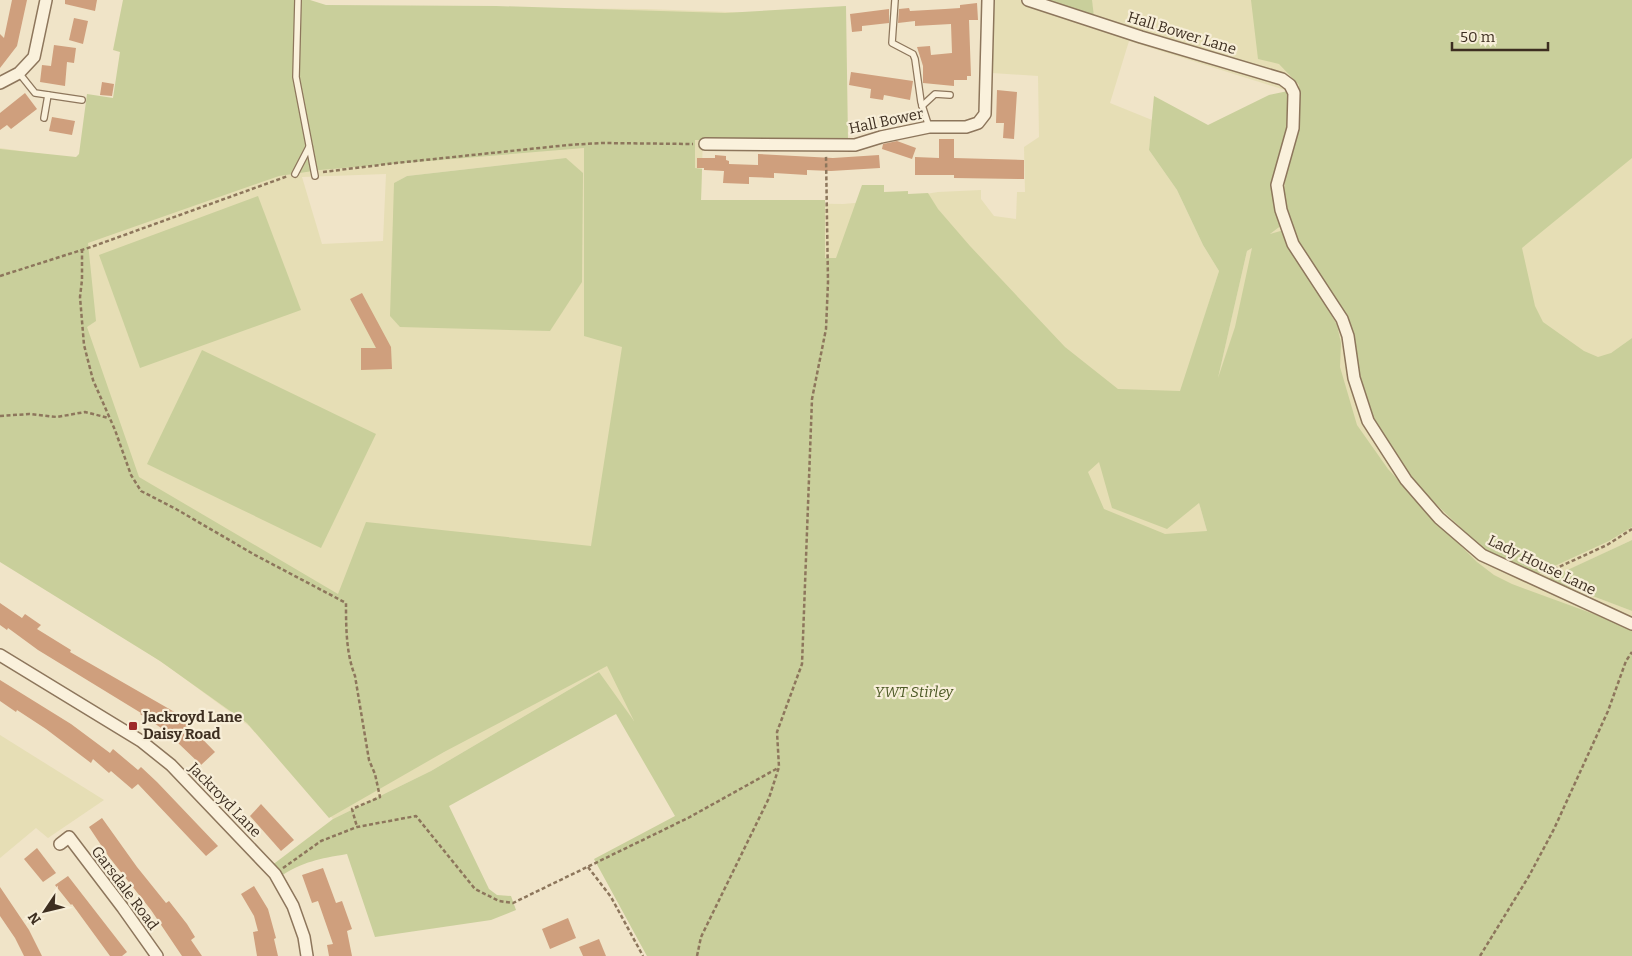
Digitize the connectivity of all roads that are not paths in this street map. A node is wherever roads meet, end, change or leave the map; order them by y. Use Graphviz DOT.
graph roads {
  1 [pos="46,0"];
  2 [pos="298,0"];
  3 [pos="894,0"];
  4 [pos="988,0"];
  5 [pos="1028,0"];
  6 [pos="19,73"];
  7 [pos="0,83"];
  8 [pos="1294,92"];
  9 [pos="48,94"];
  10 [pos="950,95"];
  11 [pos="82,100"];
  12 [pos="922,106"];
  13 [pos="44,118"];
  14 [pos="929,127"];
  15 [pos="705,144"];
  16 [pos="309,147"];
  17 [pos="295,174"];
  18 [pos="314,175"];
  19 [pos="1632,624"];
  20 [pos="0,655"];
  21 [pos="68,838"];
  22 [pos="157,956"];
  23 [pos="308,956"];
  1 -- 6 [label="street"];
  2 -- 16 [label="lane"];
  3 -- 12 [label="lane"];
  4 -- 14 [label="street, Hall Bower"];
  5 -- 8 [label="street, Hall Bower Lane"];
  6 -- 7 [label="street"];
  6 -- 9 [label="lane"];
  8 -- 19 [label="street, Lady House Lane"];
  9 -- 11 [label="lane"];
  9 -- 13 [label="lane"];
  10 -- 12 [label="lane"];
  12 -- 14 [label="lane"];
  14 -- 15 [label="street, Hall Bower"];
  16 -- 17 [label="lane"];
  16 -- 18 [label="lane"];
  20 -- 23 [label="street, Jackroyd Lane"];
  21 -- 22 [label="street, Garsdale Road"];
}
